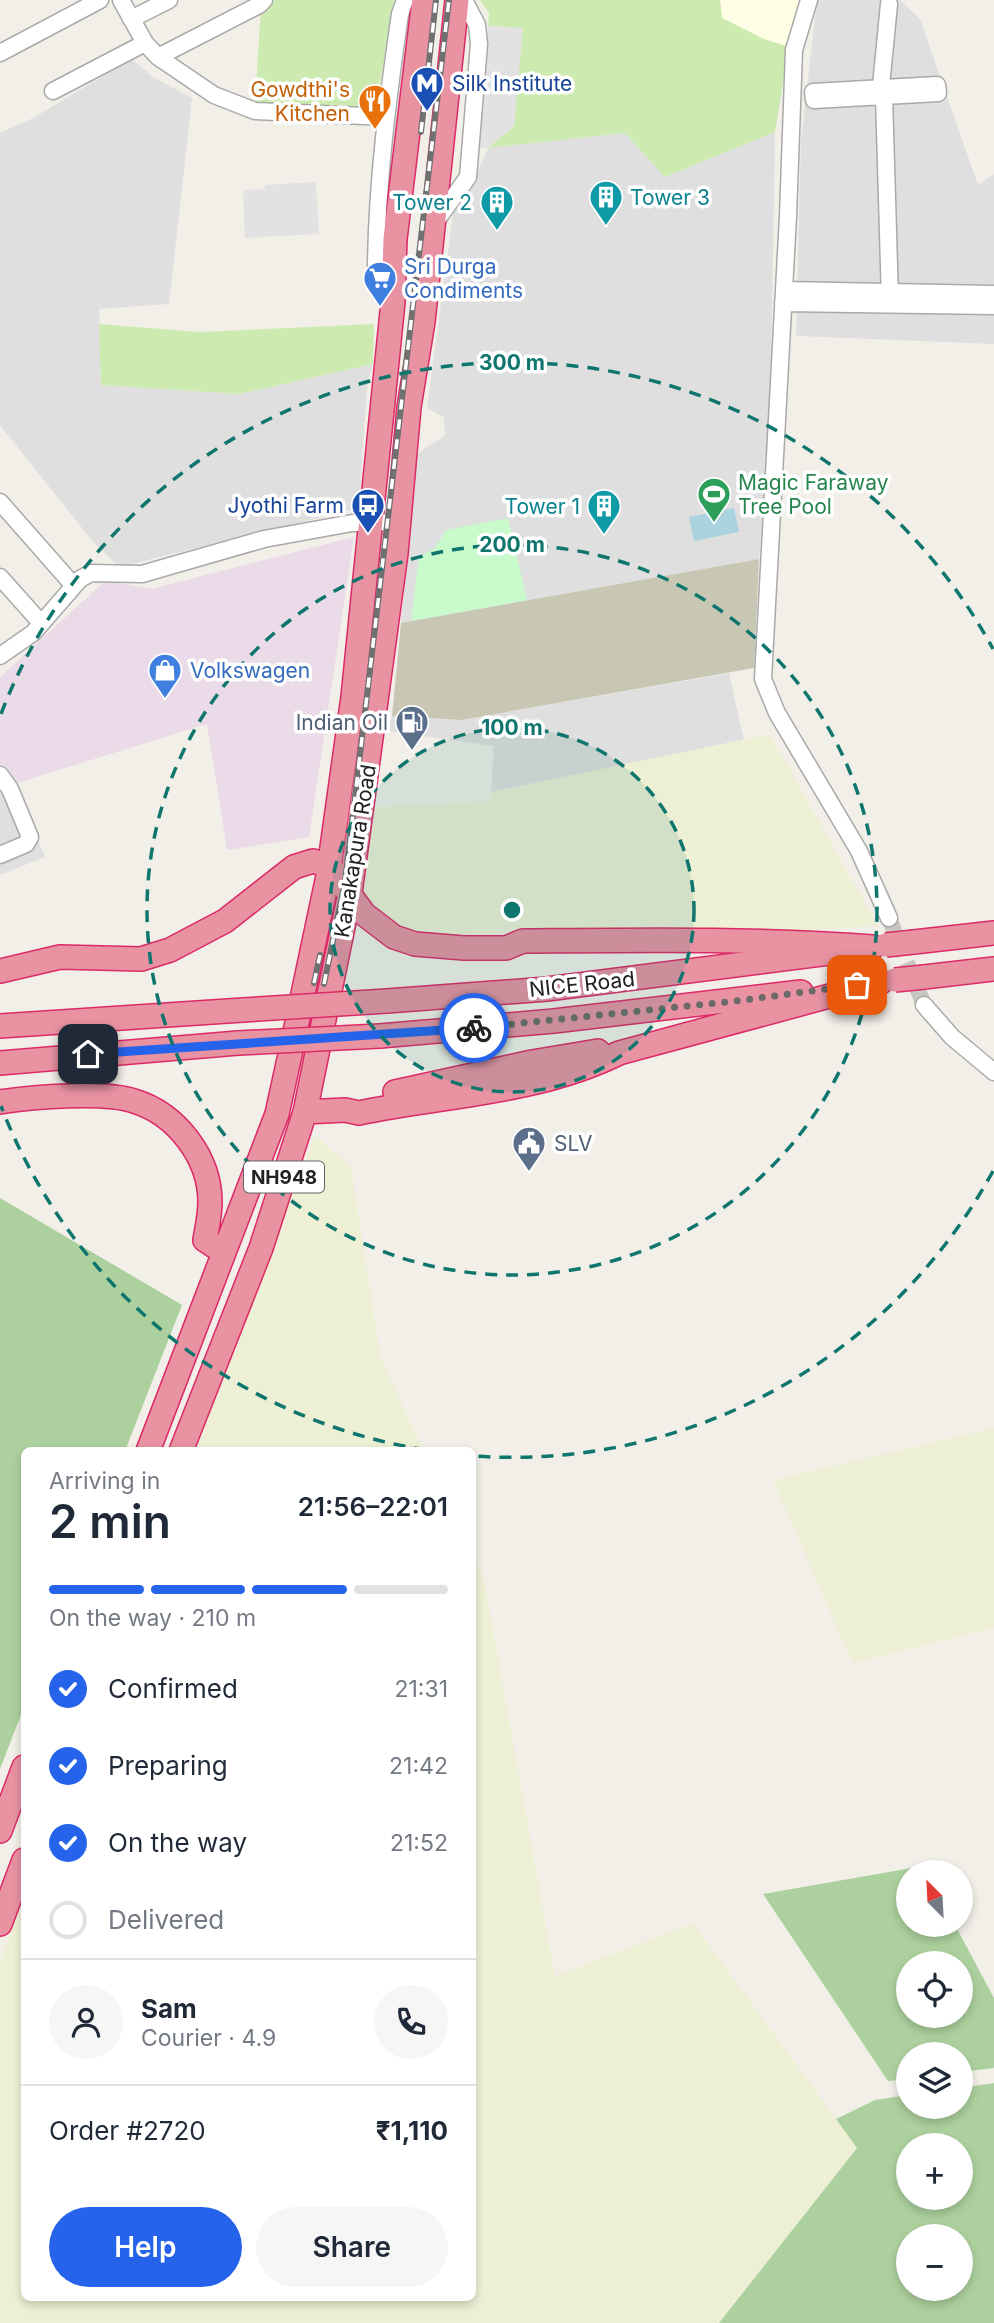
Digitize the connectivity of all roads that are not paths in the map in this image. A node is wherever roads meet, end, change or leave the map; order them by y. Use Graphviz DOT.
graph roads {
  1 [pos="100,0"];
  2 [pos="121,0"];
  3 [pos="169,0"];
  4 [pos="264,0"];
  5 [pos="405,0"];
  6 [pos="424,0"];
  7 [pos="457,0"];
  8 [pos="464,0"];
  9 [pos="809,0"];
  10 [pos="889,4"];
  11 [pos="131,19"];
  12 [pos="145,43"];
  13 [pos="0,53"];
  14 [pos="158,57"];
  15 [pos="53,91"];
  16 [pos="386,117"];
  17 [pos="433,230"];
  18 [pos="394,270"];
  19 [pos="994,294"];
  20 [pos="784,296"];
  21 [pos="890,298"];
  22 [pos="994,306"];
  23 [pos="0,502"];
  24 [pos="370,522"];
  25 [pos="399,522"];
  26 [pos="0,577"];
  27 [pos="74,586"];
  28 [pos="41,623"];
  29 [pos="0,656"];
  30 [pos="0,775"];
  31 [pos="5,791"];
  32 [pos="0,855"];
  33 [pos="329,866"];
  34 [pos="351,893"];
  35 [pos="889,918"];
  36 [pos="994,933"];
  37 [pos="879,946"];
  38 [pos="994,969"];
  39 [pos="0,971"];
  40 [pos="888,981"];
  41 [pos="924,1005"];
  42 [pos="0,1026"];
  43 [pos="0,1063"];
  44 [pos="994,1072"];
  45 [pos="0,1102"];
  46 [pos="305,1112"];
  47 [pos="223,1252"];
  48 [pos="170,1394"];
  49 [pos="199,1402"];
  50 [pos="150,1447"];
  51 [pos="182,1447"];
  52 [pos="21,1775"];
  53 [pos="0,1831"];
  54 [pos="21,1868"];
  55 [pos="0,1924"];
  1 -- 13 [label="street"];
  2 -- 11 [label="street"];
  3 -- 11 [label="street"];
  4 -- 14 [label="street"];
  5 -- 16 [label="street"];
  6 -- 18 [label="highway, Kanakapura Road"];
  7 -- 17 [label="highway, Kanakapura Road"];
  8 -- 17 [label="street, Kanakapura Road"];
  9 -- 20 [label="street"];
  10 -- 21 [label="street"];
  11 -- 12 [label="street"];
  12 -- 14 [label="street"];
  12 -- 15 [label="street"];
  14 -- 16 [label="street"];
  16 -- 18 [label="street"];
  17 -- 25 [label="highway, Kanakapura Road"];
  18 -- 24 [label="highway, Kanakapura Road"];
  19 -- 21 [label="street"];
  20 -- 21 [label="street"];
  20 -- 35 [label="street"];
  21 -- 22 [label="street"];
  23 -- 27 [label="street"];
  24 -- 25 [label="street"];
  24 -- 27 [label="street"];
  24 -- 33 [label="highway, Kanakapura Road / NH948"];
  25 -- 34 [label="highway, Kanakapura Road"];
  26 -- 28 [label="street"];
  27 -- 28 [label="street"];
  28 -- 29 [label="street"];
  30 -- 31 [label="street"];
  31 -- 32 [label="street"];
  33 -- 34 [label="highway"];
  33 -- 39 [label="highway"];
  33 -- 47 [label="highway, Kanakapura Road / NH948"];
  34 -- 37 [label="highway"];
  34 -- 46 [label="highway, Kanakapura Road / NH948"];
  36 -- 37 [label="highway, NICE Road, bridge"];
  37 -- 42 [label="highway, NICE Road, bridge"];
  38 -- 40 [label="highway, NICE Road, bridge"];
  40 -- 43 [label="highway, NICE Road, bridge"];
  40 -- 46 [label="highway"];
  41 -- 44 [label="street"];
  45 -- 47 [label="highway"];
  46 -- 49 [label="highway, Kanakapura Road / NH948"];
  47 -- 48 [label="highway, Kanakapura Road / NH948"];
  48 -- 49 [label="highway"];
  48 -- 50 [label="highway, Kanakapura Road / NH948"];
  49 -- 51 [label="highway, Kanakapura Road / NH948"];
  52 -- 53 [label="highway"];
  54 -- 55 [label="highway"];
}
